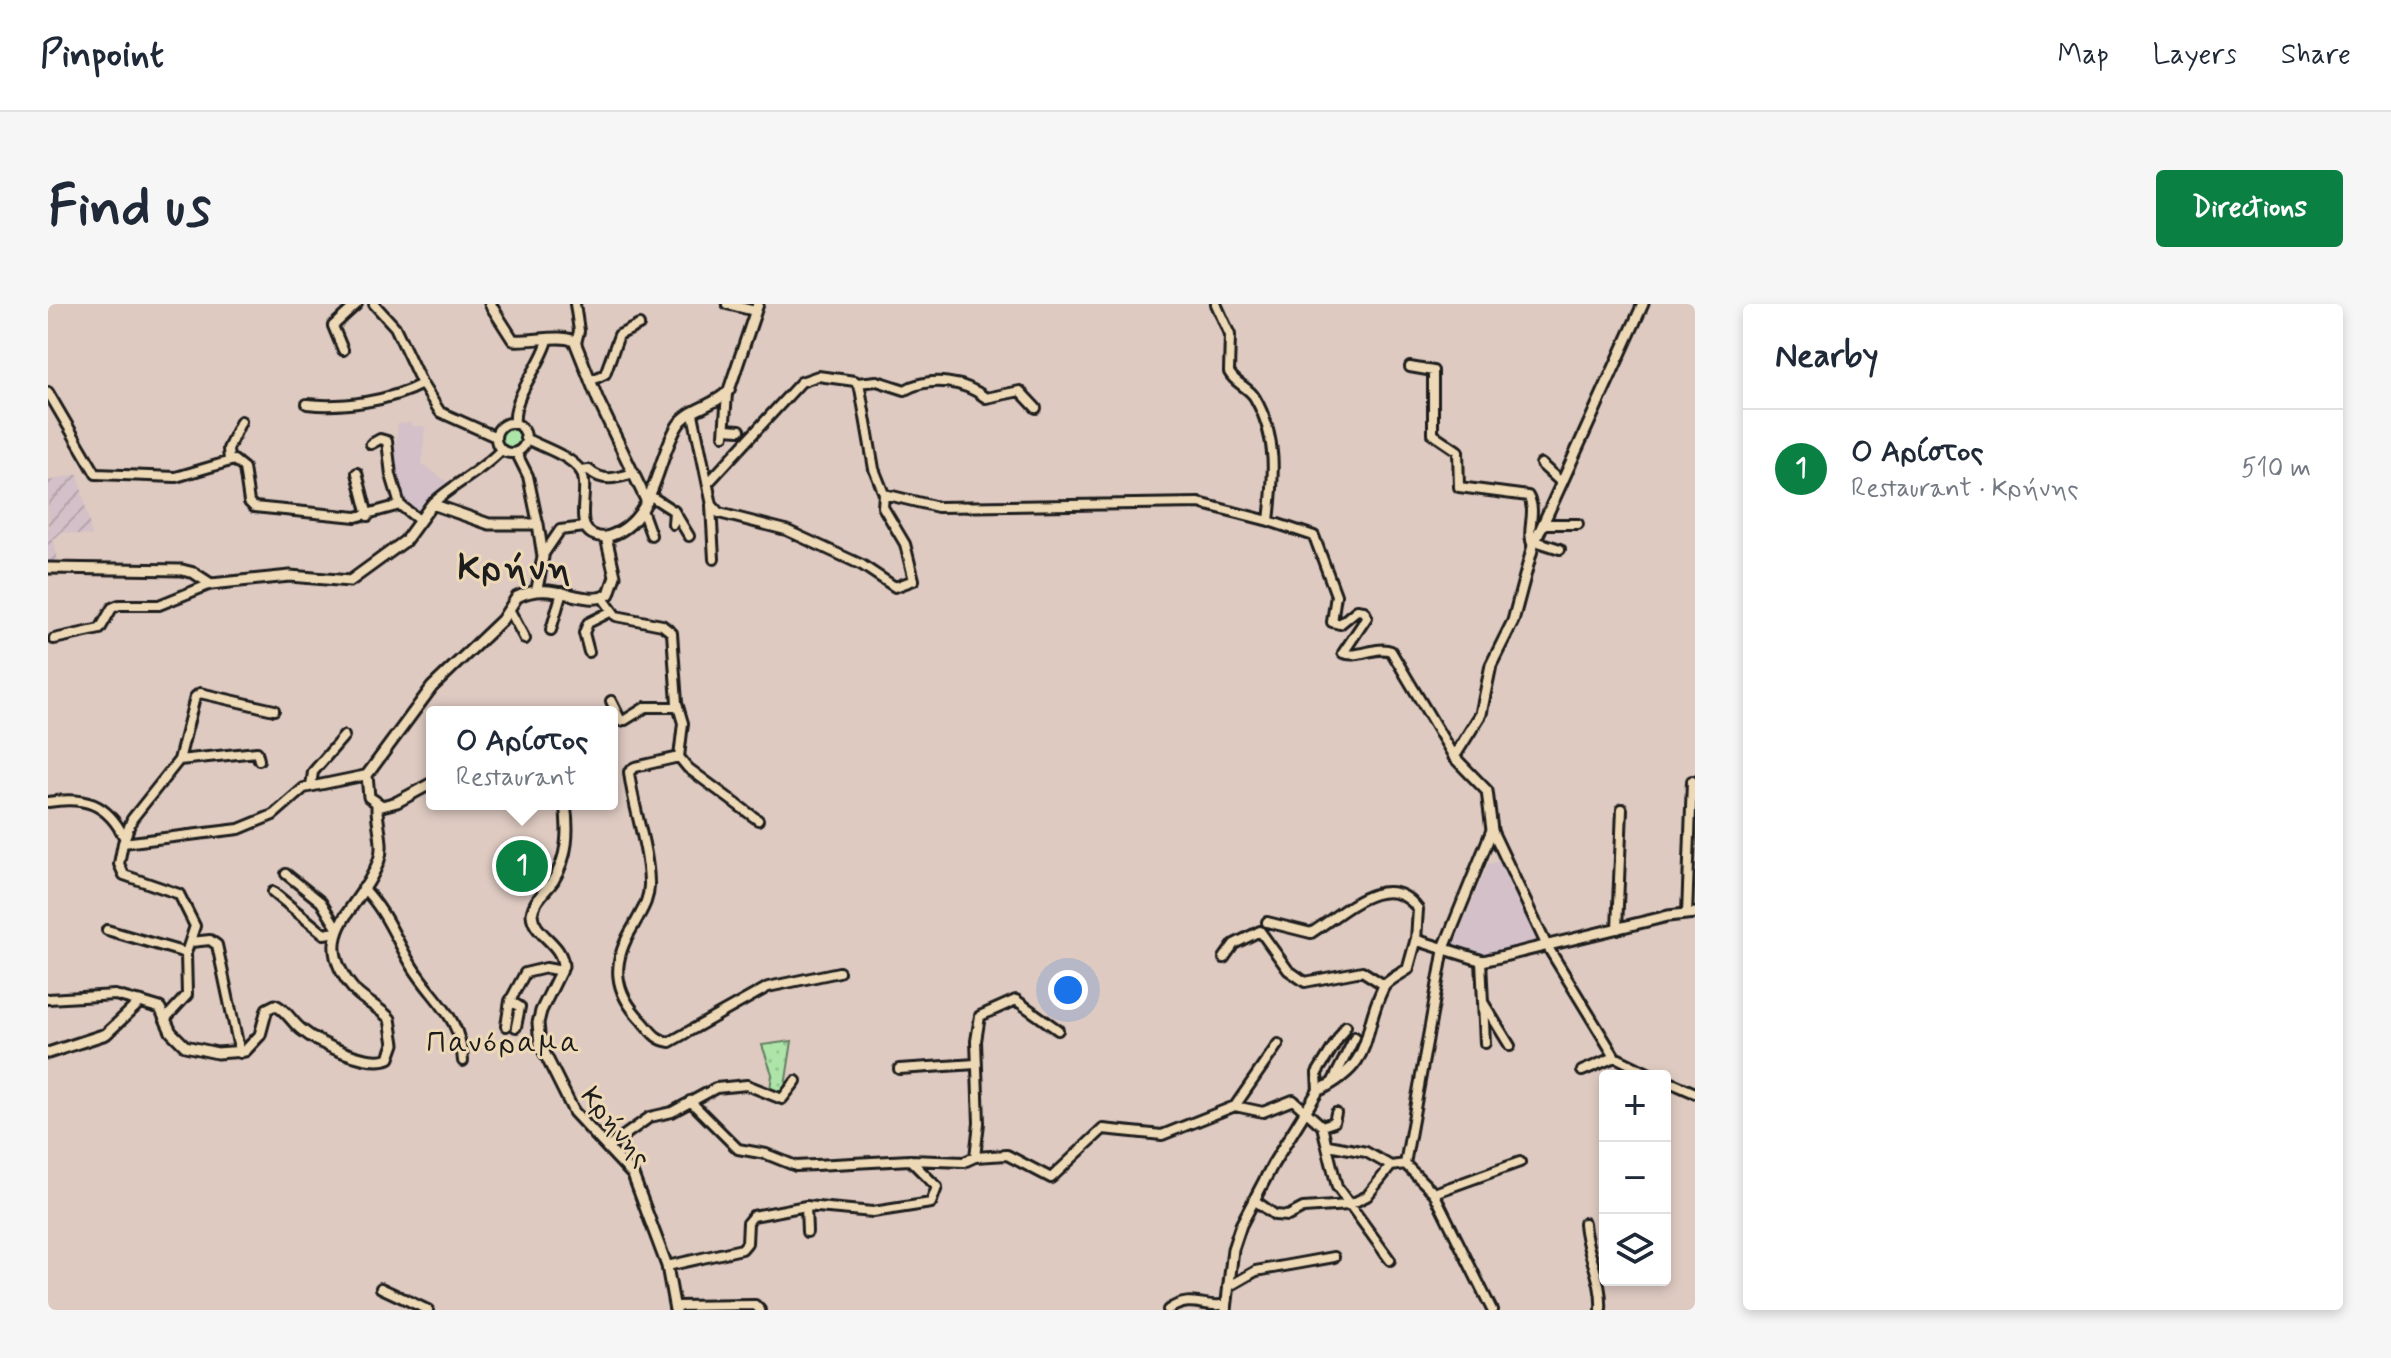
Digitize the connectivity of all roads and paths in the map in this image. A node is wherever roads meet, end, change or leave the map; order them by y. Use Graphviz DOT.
graph roads {
  1 [pos="357,304"];
  2 [pos="374,304"];
  3 [pos="490,304"];
  4 [pos="575,304"];
  5 [pos="727,304"];
  6 [pos="1216,304"];
  7 [pos="1643,304"];
  8 [pos="756,308"];
  9 [pos="639,325"];
  10 [pos="548,340"];
  11 [pos="576,343"];
  12 [pos="343,350"];
  13 [pos="1410,367"];
  14 [pos="590,381"];
  15 [pos="857,383"];
  16 [pos="422,384"];
  17 [pos="48,392"];
  18 [pos="727,393"];
  19 [pos="307,404"];
  20 [pos="1036,408"];
  21 [pos="693,414"];
  22 [pos="241,421"];
  23 [pos="515,424"];
  24 [pos="740,430"];
  25 [pos="496,437"];
  26 [pos="525,438"];
  27 [pos="371,444"];
  28 [pos="501,450"];
  29 [pos="516,452"];
  30 [pos="229,461"];
  31 [pos="1541,464"];
  32 [pos="581,471"];
  33 [pos="357,473"];
  34 [pos="634,473"];
  35 [pos="709,482"];
  36 [pos="1562,483"];
  37 [pos="884,494"];
  38 [pos="712,500"];
  39 [pos="646,502"];
  40 [pos="432,504"];
  41 [pos="400,505"];
  42 [pos="674,511"];
  43 [pos="368,516"];
  44 [pos="419,520"];
  45 [pos="1269,521"];
  46 [pos="538,524"];
  47 [pos="673,524"];
  48 [pos="1543,524"];
  49 [pos="1578,524"];
  50 [pos="585,527"];
  51 [pos="651,535"];
  52 [pos="689,536"];
  53 [pos="606,537"];
  54 [pos="1534,543"];
  55 [pos="1560,549"];
  56 [pos="543,555"];
  57 [pos="714,559"];
  58 [pos="48,568"];
  59 [pos="211,584"];
  60 [pos="537,589"];
  61 [pos="562,592"];
  62 [pos="603,598"];
  63 [pos="509,609"];
  64 [pos="612,611"];
  65 [pos="551,630"];
  66 [pos="54,639"];
  67 [pos="525,639"];
  68 [pos="589,652"];
  69 [pos="611,701"];
  70 [pos="612,706"];
  71 [pos="677,707"];
  72 [pos="274,710"];
  73 [pos="618,720"];
  74 [pos="344,736"];
  75 [pos="679,757"];
  76 [pos="1454,757"];
  77 [pos="179,760"];
  78 [pos="259,760"];
  79 [pos="367,775"];
  80 [pos="1692,781"];
  81 [pos="311,786"];
  82 [pos="426,786"];
  83 [pos="48,802"];
  84 [pos="377,805"];
  85 [pos="1622,809"];
  86 [pos="566,810"];
  87 [pos="758,820"];
  88 [pos="1492,830"];
  89 [pos="123,840"];
  90 [pos="286,874"];
  91 [pos="363,888"];
  92 [pos="273,892"];
  93 [pos="1691,913"];
  94 [pos="1267,922"];
  95 [pos="1617,929"];
  96 [pos="107,930"];
  97 [pos="336,930"];
  98 [pos="1416,940"];
  99 [pos="191,942"];
  100 [pos="1546,944"];
  101 [pos="1444,948"];
  102 [pos="186,953"];
  103 [pos="1224,958"];
  104 [pos="1481,961"];
  105 [pos="562,971"];
  106 [pos="839,972"];
  107 [pos="1384,985"];
  108 [pos="48,999"];
  109 [pos="140,1002"];
  110 [pos="1483,1002"];
  111 [pos="166,1018"];
  112 [pos="1346,1026"];
  113 [pos="511,1027"];
  114 [pos="1058,1030"];
  115 [pos="1355,1037"];
  116 [pos="1485,1043"];
  117 [pos="1278,1044"];
  118 [pos="1510,1046"];
  119 [pos="48,1053"];
  120 [pos="240,1053"];
  121 [pos="1615,1057"];
  122 [pos="463,1061"];
  123 [pos="976,1064"];
  124 [pos="899,1069"];
  125 [pos="1642,1070"];
  126 [pos="1582,1071"];
  127 [pos="796,1081"];
  128 [pos="1671,1083"];
  129 [pos="1332,1084"];
  130 [pos="1318,1091"];
  131 [pos="1695,1093"];
  132 [pos="690,1101"];
  133 [pos="1235,1106"];
  134 [pos="1336,1113"];
  135 [pos="1306,1114"];
  136 [pos="1322,1126"];
  137 [pos="1328,1145"];
  138 [pos="608,1147"];
  139 [pos="975,1157"];
  140 [pos="910,1160"];
  141 [pos="1520,1162"];
  142 [pos="1405,1164"];
  143 [pos="1391,1166"];
  144 [pos="1434,1193"];
  145 [pos="1254,1200"];
  146 [pos="1349,1205"];
  147 [pos="806,1206"];
  148 [pos="1584,1223"];
  149 [pos="807,1232"];
  150 [pos="1334,1257"];
  151 [pos="1390,1260"];
  152 [pos="667,1266"];
  153 [pos="1228,1287"];
  154 [pos="381,1288"];
  155 [pos="1226,1307"];
  156 [pos="674,1308"];
  157 [pos="428,1310"];
  158 [pos="760,1310"];
  159 [pos="1168,1310"];
  160 [pos="1492,1310"];
  161 [pos="1601,1310"];
  1 -- 12 [label="street"];
  2 -- 16 [label="street"];
  3 -- 10 [label="street"];
  4 -- 11 [label="street"];
  5 -- 8 [label="street"];
  6 -- 45 [label="street"];
  7 -- 36 [label="street"];
  8 -- 18 [label="street"];
  9 -- 14 [label="street"];
  10 -- 11 [label="street"];
  10 -- 23 [label="street"];
  11 -- 14 [label="street"];
  13 -- 54 [label="street"];
  14 -- 34 [label="street"];
  15 -- 20 [label="street"];
  15 -- 35 [label="street"];
  15 -- 37 [label="street"];
  16 -- 19 [label="street"];
  16 -- 25 [label="street"];
  17 -- 30 [label="street"];
  18 -- 21 [label="street"];
  18 -- 24 [label="street"];
  21 -- 35 [label="street"];
  21 -- 39 [label="street"];
  22 -- 30 [label="street"];
  23 -- 25 [label="street"];
  23 -- 26 [label="street"];
  25 -- 28 [label="street"];
  26 -- 29 [label="street"];
  26 -- 32 [label="street"];
  27 -- 41 [label="street"];
  28 -- 29 [label="street"];
  28 -- 40 [label="street"];
  29 -- 46 [label="street"];
  30 -- 43 [label="street"];
  31 -- 36 [label="street"];
  32 -- 34 [label="street"];
  32 -- 50 [label="street"];
  33 -- 43 [label="street"];
  34 -- 39 [label="street"];
  35 -- 38 [label="street"];
  36 -- 48 [label="street"];
  37 -- 38 [label="street"];
  37 -- 45 [label="street"];
  38 -- 57 [label="street"];
  39 -- 42 [label="street"];
  39 -- 51 [label="street"];
  39 -- 53 [label="street"];
  40 -- 44 [label="street"];
  40 -- 46 [label="street"];
  41 -- 43 [label="street"];
  41 -- 44 [label="street"];
  42 -- 47 [label="street"];
  42 -- 52 [label="street"];
  44 -- 59 [label="street"];
  45 -- 76 [label="street"];
  46 -- 56 [label="street"];
  48 -- 49 [label="street"];
  48 -- 54 [label="street"];
  50 -- 53 [label="street"];
  50 -- 56 [label="street"];
  53 -- 62 [label="street"];
  54 -- 55 [label="street"];
  54 -- 76 [label="street"];
  56 -- 60 [label="street"];
  58 -- 59 [label="street"];
  59 -- 66 [label="street"];
  60 -- 61 [label="street"];
  60 -- 63 [label="street"];
  61 -- 62 [label="street"];
  61 -- 65 [label="street"];
  62 -- 64 [label="street"];
  63 -- 67 [label="street"];
  63 -- 79 [label="street"];
  64 -- 68 [label="street"];
  64 -- 71 [label="street"];
  69 -- 70 [label="street"];
  71 -- 73 [label="street"];
  71 -- 75 [label="street"];
  72 -- 77 [label="street"];
  74 -- 81 [label="street"];
  75 -- 87 [label="street"];
  75 -- 106 [label="street"];
  76 -- 88 [label="street"];
  77 -- 78 [label="street"];
  77 -- 89 [label="street"];
  79 -- 81 [label="street"];
  79 -- 84 [label="street"];
  80 -- 93 [label="street"];
  81 -- 89 [label="street"];
  82 -- 84 [label="street"];
  83 -- 89 [label="street"];
  84 -- 91 [label="street"];
  85 -- 95 [label="street"];
  86 -- 105 [label="street"];
  88 -- 100 [label="street"];
  88 -- 101 [label="street"];
  89 -- 99 [label="street"];
  90 -- 97 [label="street"];
  91 -- 97 [label="street"];
  91 -- 122 [label="street"];
  92 -- 97 [label="street"];
  93 -- 95 [label="street"];
  94 -- 98 [label="street"];
  95 -- 100 [label="street"];
  96 -- 102 [label="street"];
  97 -- 120 [label="street"];
  98 -- 101 [label="street"];
  98 -- 107 [label="street"];
  99 -- 102 [label="street"];
  99 -- 120 [label="street"];
  100 -- 104 [label="street"];
  100 -- 121 [label="street"];
  101 -- 104 [label="street"];
  101 -- 142 [label="street"];
  102 -- 111 [label="street"];
  103 -- 107 [label="street"];
  104 -- 110 [label="street"];
  105 -- 113 [label="street"];
  105 -- 138 [label="street, Κρήνης"];
  107 -- 129 [label="street"];
  108 -- 109 [label="street"];
  109 -- 111 [label="street"];
  109 -- 119 [label="street"];
  110 -- 116 [label="street"];
  110 -- 118 [label="street"];
  111 -- 120 [label="street"];
  112 -- 130 [label="street"];
  114 -- 123 [label="street"];
  115 -- 129 [label="street"];
  117 -- 133 [label="street"];
  121 -- 125 [label="street"];
  121 -- 126 [label="street"];
  123 -- 124 [label="street"];
  123 -- 139 [label="street"];
  127 -- 132 [label="street"];
  128 -- 131 [label="street"];
  129 -- 130 [label="street"];
  130 -- 135 [label="street"];
  132 -- 138 [label="street"];
  132 -- 140 [label="street"];
  133 -- 135 [label="street"];
  133 -- 139 [label="street"];
  134 -- 136 [label="street"];
  135 -- 136 [label="street"];
  135 -- 145 [label="street"];
  136 -- 137 [label="street"];
  137 -- 143 [label="street"];
  137 -- 146 [label="street"];
  138 -- 152 [label="street, Κρήνης"];
  139 -- 140 [label="street"];
  140 -- 147 [label="street"];
  141 -- 144 [label="street"];
  142 -- 143 [label="street"];
  142 -- 144 [label="street"];
  143 -- 146 [label="street"];
  144 -- 160 [label="street"];
  145 -- 146 [label="street"];
  145 -- 153 [label="street"];
  146 -- 151 [label="street"];
  147 -- 149 [label="street"];
  147 -- 152 [label="street"];
  148 -- 161 [label="street"];
  150 -- 153 [label="street"];
  152 -- 156 [label="street, Κρήνης"];
  153 -- 155 [label="street"];
  154 -- 157 [label="street"];
  155 -- 159 [label="street"];
  156 -- 158 [label="street"];
}
